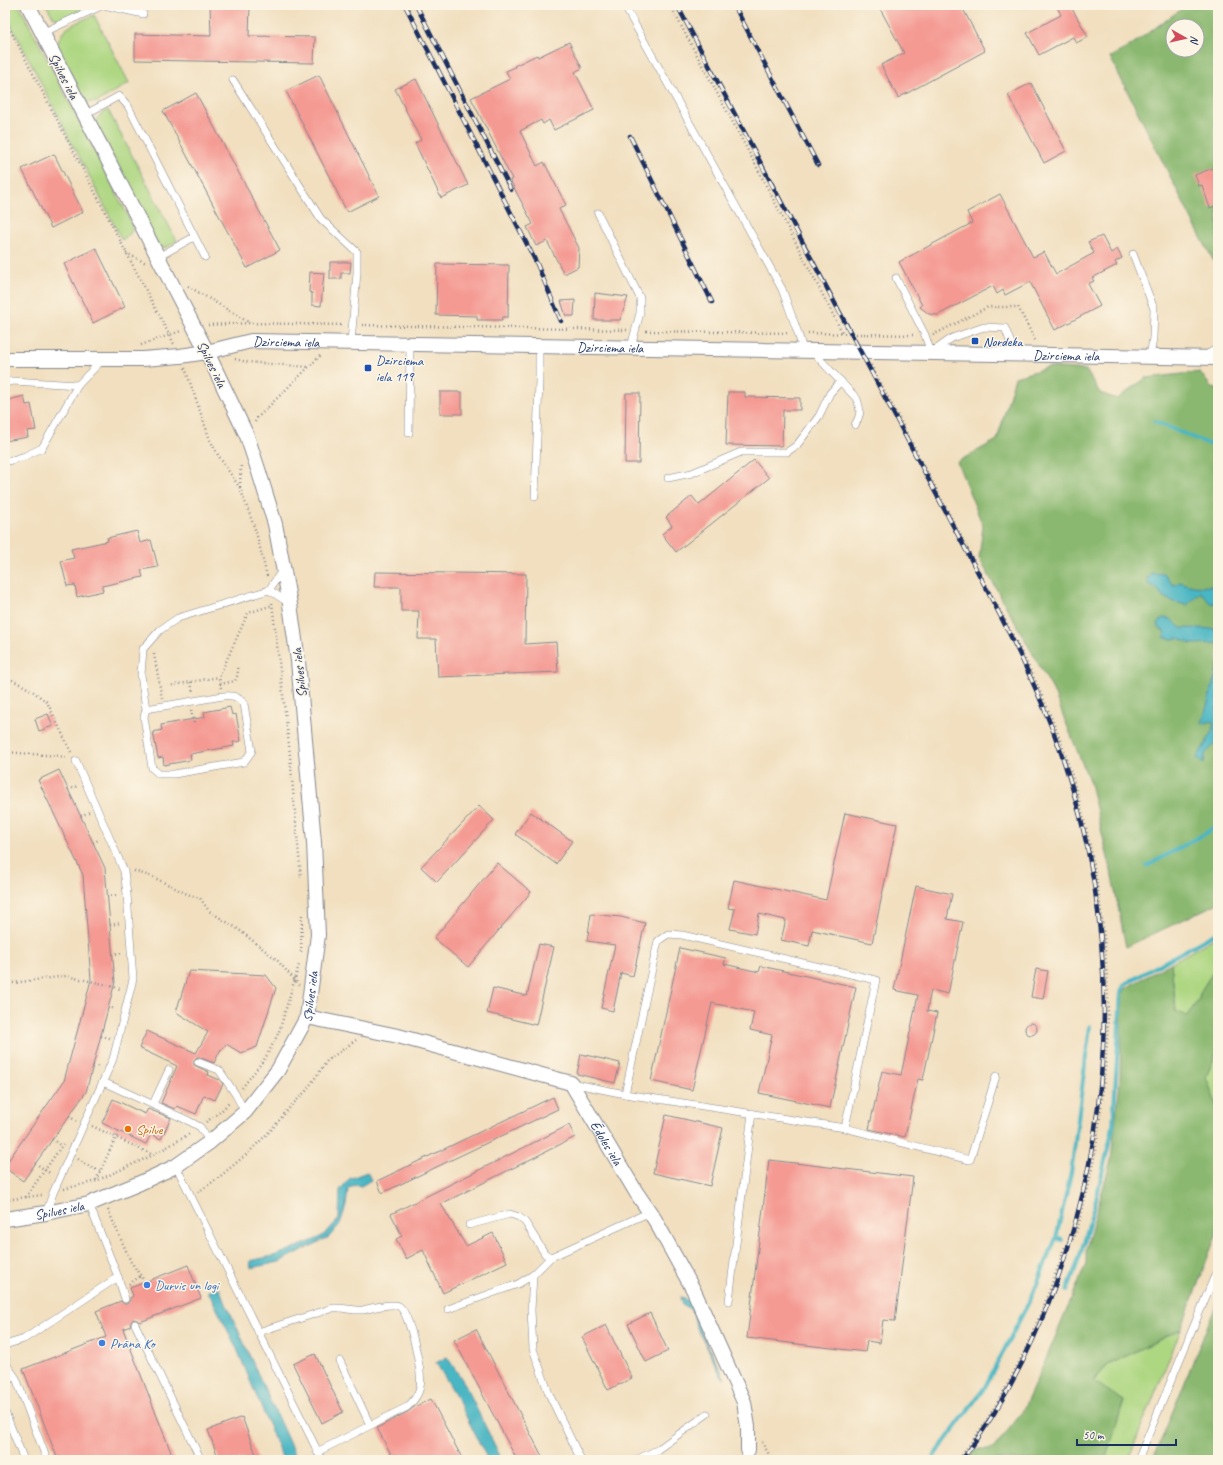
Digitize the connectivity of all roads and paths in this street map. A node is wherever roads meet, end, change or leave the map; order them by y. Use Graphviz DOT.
graph roads {
  1 [pos="28,5"];
  2 [pos="104,5"];
  3 [pos="624,5"];
  4 [pos="670,5"];
  5 [pos="143,14"];
  6 [pos="5,20"];
  7 [pos="42,33"];
  8 [pos="233,80"];
  9 [pos="84,115"];
  10 [pos="598,213"];
  11 [pos="194,237"];
  12 [pos="1133,254"];
  13 [pos="158,257"];
  14 [pos="205,257"];
  15 [pos="167,274"];
  16 [pos="896,278"];
  17 [pos="250,323"];
  18 [pos="353,325"];
  19 [pos="194,326"];
  20 [pos="635,330"];
  21 [pos="798,333"];
  22 [pos="843,334"];
  23 [pos="856,334"];
  24 [pos="169,335"];
  25 [pos="335,342"];
  26 [pos="352,342"];
  27 [pos="410,343"];
  28 [pos="139,345"];
  29 [pos="538,345"];
  30 [pos="631,347"];
  31 [pos="1218,348"];
  32 [pos="807,350"];
  33 [pos="207,352"];
  34 [pos="864,352"];
  35 [pos="931,353"];
  36 [pos="1015,354"];
  37 [pos="180,356"];
  38 [pos="1150,357"];
  39 [pos="1199,358"];
  40 [pos="1218,358"];
  41 [pos="5,359"];
  42 [pos="103,359"];
  43 [pos="234,359"];
  44 [pos="310,367"];
  45 [pos="841,381"];
  46 [pos="5,383"];
  47 [pos="78,385"];
  48 [pos="855,425"];
  49 [pos="409,433"];
  50 [pos="247,436"];
  51 [pos="242,460"];
  52 [pos="5,462"];
  53 [pos="668,478"];
  54 [pos="240,488"];
  55 [pos="536,496"];
  56 [pos="283,569"];
  57 [pos="270,590"];
  58 [pos="290,604"];
  59 [pos="273,605"];
  60 [pos="151,640"];
  61 [pos="237,666"];
  62 [pos="5,676"];
  63 [pos="218,677"];
  64 [pos="220,684"];
  65 [pos="168,686"];
  66 [pos="222,696"];
  67 [pos="190,702"];
  68 [pos="163,705"];
  69 [pos="146,709"];
  70 [pos="194,724"];
  71 [pos="5,752"];
  72 [pos="76,761"];
  73 [pos="131,870"];
  74 [pos="301,882"];
  75 [pos="302,912"];
  76 [pos="300,957"];
  77 [pos="299,964"];
  78 [pos="295,982"];
  79 [pos="5,984"];
  80 [pos="108,985"];
  81 [pos="310,995"];
  82 [pos="307,1018"];
  83 [pos="370,1031"];
  84 [pos="198,1062"];
  85 [pos="169,1070"];
  86 [pos="996,1076"];
  87 [pos="103,1082"];
  88 [pos="571,1083"];
  89 [pos="625,1094"];
  90 [pos="236,1095"];
  91 [pos="153,1104"];
  92 [pos="245,1112"];
  93 [pos="752,1113"];
  94 [pos="200,1127"];
  95 [pos="845,1128"];
  96 [pos="119,1131"];
  97 [pos="110,1133"];
  98 [pos="116,1137"];
  99 [pos="66,1140"];
  100 [pos="210,1142"];
  101 [pos="153,1155"];
  102 [pos="35,1163"];
  103 [pos="176,1166"];
  104 [pos="45,1170"];
  105 [pos="59,1180"];
  106 [pos="96,1181"];
  107 [pos="53,1193"];
  108 [pos="191,1197"];
  109 [pos="26,1198"];
  110 [pos="103,1199"];
  111 [pos="5,1200"];
  112 [pos="90,1204"];
  113 [pos="650,1212"];
  114 [pos="46,1213"];
  115 [pos="5,1219"];
  116 [pos="469,1225"];
  117 [pos="551,1257"];
  118 [pos="1218,1268"];
  119 [pos="533,1275"];
  120 [pos="118,1277"];
  121 [pos="145,1282"];
  122 [pos="125,1299"];
  123 [pos="728,1301"];
  124 [pos="448,1309"];
  125 [pos="135,1324"];
  126 [pos="258,1332"];
  127 [pos="5,1346"];
  128 [pos="5,1358"];
  129 [pos="340,1361"];
  130 [pos="5,1412"];
  131 [pos="707,1414"];
  132 [pos="370,1425"];
  133 [pos="317,1452"];
  134 [pos="746,1455"];
  135 [pos="24,1460"];
  136 [pos="48,1460"];
  137 [pos="201,1460"];
  138 [pos="322,1460"];
  139 [pos="581,1460"];
  140 [pos="636,1460"];
  141 [pos="958,1460"];
  142 [pos="1138,1460"];
  1 -- 7 [label="street, Spilves iela"];
  2 -- 5 [label="lane"];
  2 -- 7 [label="lane"];
  3 -- 21 [label="lane"];
  4 -- 22 [label="path"];
  6 -- 24 [label="path"];
  7 -- 9 [label="street, Spilves iela"];
  8 -- 18 [label="lane"];
  9 -- 11 [label="lane"];
  9 -- 13 [label="street, Spilves iela"];
  10 -- 20 [label="lane"];
  11 -- 13 [label="lane"];
  11 -- 14 [label="lane"];
  12 -- 38 [label="lane"];
  13 -- 15 [label="street, Spilves iela"];
  15 -- 17 [label="path"];
  15 -- 19 [label="street, Spilves iela"];
  16 -- 35 [label="lane"];
  17 -- 18 [label="path"];
  17 -- 19 [label="path"];
  18 -- 20 [label="path"];
  18 -- 26 [label="lane"];
  19 -- 24 [label="path"];
  19 -- 33 [label="street, Spilves iela"];
  20 -- 21 [label="path"];
  20 -- 30 [label="lane"];
  21 -- 32 [label="lane"];
  23 -- 34 [label="path"];
  24 -- 28 [label="path"];
  24 -- 37 [label="path"];
  25 -- 26 [label="street, Dzirciema iela"];
  25 -- 33 [label="street, Dzirciema iela"];
  25 -- 44 [label="path"];
  26 -- 27 [label="street, Dzirciema iela"];
  27 -- 29 [label="street, Dzirciema iela"];
  27 -- 49 [label="lane"];
  29 -- 30 [label="street, Dzirciema iela"];
  29 -- 55 [label="lane"];
  30 -- 32 [label="street, Dzirciema iela"];
  31 -- 39 [label="lane"];
  32 -- 34 [label="street, Dzirciema iela"];
  32 -- 45 [label="lane"];
  33 -- 37 [label="street, Dzirciema iela"];
  33 -- 50 [label="street, Spilves iela"];
  34 -- 35 [label="street, Dzirciema iela"];
  34 -- 141 [label="path"];
  35 -- 36 [label="street, Dzirciema iela"];
  35 -- 36 [label="lane"];
  36 -- 38 [label="street, Dzirciema iela"];
  37 -- 42 [label="street, Dzirciema iela"];
  37 -- 54 [label="path"];
  38 -- 39 [label="street, Dzirciema iela"];
  39 -- 40 [label="street, Dzirciema iela"];
  41 -- 42 [label="street, Dzirciema iela"];
  42 -- 47 [label="lane"];
  43 -- 44 [label="path"];
  44 -- 50 [label="path"];
  45 -- 48 [label="lane"];
  45 -- 53 [label="lane"];
  46 -- 47 [label="lane"];
  47 -- 52 [label="lane"];
  50 -- 56 [label="street, Spilves iela"];
  51 -- 54 [label="path"];
  54 -- 57 [label="path"];
  56 -- 57 [label="lane"];
  56 -- 58 [label="street, Spilves iela"];
  57 -- 58 [label="lane"];
  57 -- 59 [label="path"];
  57 -- 60 [label="lane"];
  58 -- 81 [label="street, Spilves iela"];
  59 -- 63 [label="path"];
  59 -- 74 [label="path"];
  60 -- 68 [label="path"];
  60 -- 69 [label="lane"];
  61 -- 64 [label="path"];
  62 -- 72 [label="path"];
  63 -- 64 [label="path"];
  63 -- 65 [label="path"];
  64 -- 66 [label="path"];
  66 -- 67 [label="lane"];
  66 -- 69 [label="lane"];
  67 -- 68 [label="lane"];
  67 -- 70 [label="path"];
  68 -- 69 [label="lane"];
  71 -- 72 [label="path"];
  72 -- 87 [label="lane"];
  73 -- 78 [label="path"];
  75 -- 76 [label="path"];
  77 -- 78 [label="path"];
  78 -- 81 [label="path"];
  78 -- 90 [label="path"];
  79 -- 80 [label="path"];
  81 -- 82 [label="street, Spilves iela"];
  82 -- 83 [label="street"];
  82 -- 92 [label="street, Spilves iela"];
  83 -- 88 [label="street"];
  83 -- 108 [label="path"];
  84 -- 90 [label="lane"];
  85 -- 91 [label="lane"];
  86 -- 95 [label="lane"];
  87 -- 91 [label="lane"];
  87 -- 105 [label="lane"];
  88 -- 89 [label="lane"];
  88 -- 113 [label="street, Ēdoles iela"];
  89 -- 93 [label="lane"];
  89 -- 95 [label="lane"];
  90 -- 92 [label="lane"];
  90 -- 94 [label="path"];
  91 -- 94 [label="lane"];
  92 -- 100 [label="street, Spilves iela"];
  93 -- 95 [label="lane"];
  93 -- 123 [label="lane"];
  94 -- 100 [label="lane"];
  94 -- 101 [label="path"];
  96 -- 98 [label="path"];
  97 -- 98 [label="path"];
  98 -- 101 [label="path"];
  98 -- 106 [label="path"];
  99 -- 104 [label="path"];
  100 -- 103 [label="street, Spilves iela"];
  101 -- 106 [label="path"];
  102 -- 104 [label="path"];
  103 -- 108 [label="lane"];
  103 -- 110 [label="street, Spilves iela"];
  104 -- 105 [label="path"];
  104 -- 109 [label="path"];
  105 -- 107 [label="lane"];
  106 -- 107 [label="path"];
  107 -- 109 [label="path"];
  107 -- 114 [label="lane"];
  108 -- 126 [label="lane"];
  109 -- 111 [label="path"];
  110 -- 112 [label="street, Spilves iela"];
  110 -- 121 [label="path"];
  112 -- 114 [label="street, Spilves iela"];
  112 -- 120 [label="lane"];
  113 -- 117 [label="lane"];
  113 -- 134 [label="street, Ēdoles iela"];
  114 -- 115 [label="street, Spilves iela"];
  116 -- 117 [label="lane"];
  117 -- 119 [label="lane"];
  118 -- 142 [label="lane"];
  119 -- 124 [label="lane"];
  119 -- 139 [label="lane"];
  120 -- 122 [label="lane"];
  120 -- 127 [label="lane"];
  125 -- 137 [label="lane"];
  126 -- 132 [label="lane"];
  126 -- 133 [label="lane"];
  128 -- 136 [label="lane"];
  129 -- 132 [label="lane"];
  130 -- 135 [label="lane"];
  131 -- 140 [label="lane"];
  132 -- 133 [label="lane"];
  133 -- 138 [label="lane"];
}
